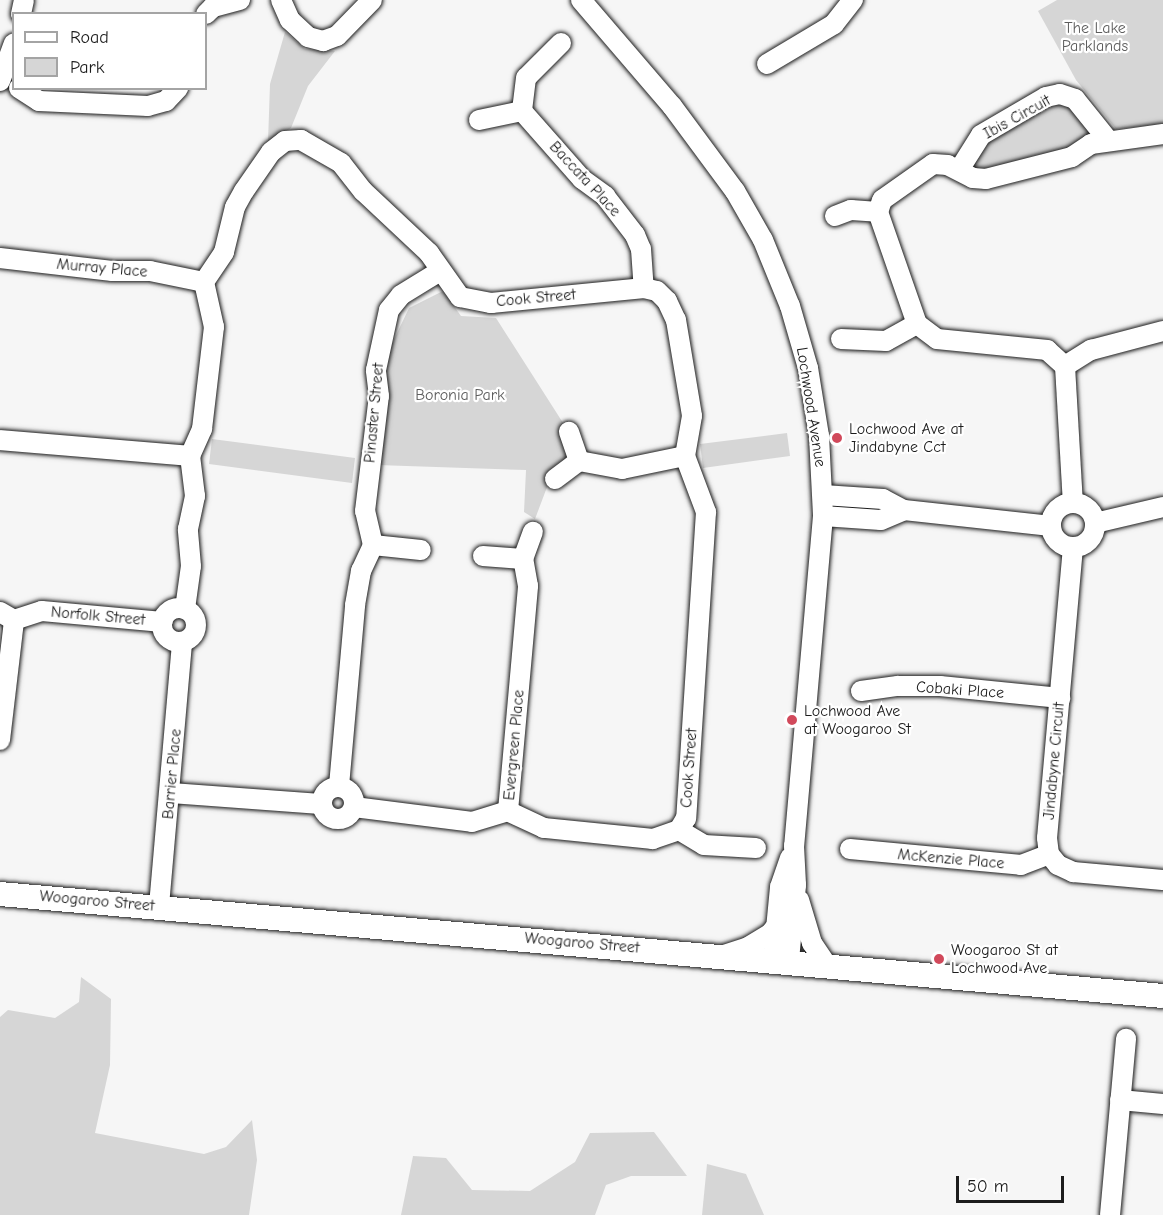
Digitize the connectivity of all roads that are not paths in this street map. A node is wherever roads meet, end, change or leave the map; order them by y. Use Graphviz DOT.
graph roads {
  1 [pos="240,0"];
  2 [pos="281,0"];
  3 [pos="372,0"];
  4 [pos="580,0"];
  5 [pos="853,0"];
  6 [pos="209,7"];
  7 [pos="561,43"];
  8 [pos="12,60"];
  9 [pos="767,63"];
  10 [pos="9,83"];
  11 [pos="21,90"];
  12 [pos="176,90"];
  13 [pos="522,111"];
  14 [pos="479,120"];
  15 [pos="1163,134"];
  16 [pos="1108,140"];
  17 [pos="959,170"];
  18 [pos="878,212"];
  19 [pos="835,216"];
  20 [pos="0,258"];
  21 [pos="440,271"];
  22 [pos="204,282"];
  23 [pos="644,288"];
  24 [pos="916,324"];
  25 [pos="1163,331"];
  26 [pos="841,339"];
  27 [pos="1065,366"];
  28 [pos="569,432"];
  29 [pos="0,440"];
  30 [pos="190,456"];
  31 [pos="685,456"];
  32 [pos="579,461"];
  33 [pos="555,479"];
  34 [pos="823,495"];
  35 [pos="1073,502"];
  36 [pos="1163,507"];
  37 [pos="904,510"];
  38 [pos="823,516"];
  39 [pos="1095,523"];
  40 [pos="1051,526"];
  41 [pos="533,532"];
  42 [pos="373,545"];
  43 [pos="1073,547"];
  44 [pos="421,550"];
  45 [pos="483,556"];
  46 [pos="523,559"];
  47 [pos="185,609"];
  48 [pos="7,616"];
  49 [pos="162,622"];
  50 [pos="182,642"];
  51 [pos="861,692"];
  52 [pos="1060,698"];
  53 [pos="0,740"];
  54 [pos="339,786"];
  55 [pos="171,793"];
  56 [pos="321,804"];
  57 [pos="354,807"];
  58 [pos="508,811"];
  59 [pos="679,830"];
  60 [pos="794,846"];
  61 [pos="756,848"];
  62 [pos="850,849"];
  63 [pos="1049,854"];
  64 [pos="1163,880"];
  65 [pos="796,885"];
  66 [pos="0,894"];
  67 [pos="159,906"];
  68 [pos="777,925"];
  69 [pos="724,955"];
  70 [pos="781,961"];
  71 [pos="826,964"];
  72 [pos="1163,996"];
  73 [pos="1126,1039"];
  74 [pos="1120,1100"];
  75 [pos="1163,1104"];
  76 [pos="1110,1215"];
  1 -- 6 [label="street"];
  2 -- 3 [label="street"];
  4 -- 34 [label="street, Lochwood Avenue"];
  5 -- 9 [label="street"];
  7 -- 13 [label="street"];
  8 -- 10 [label="street"];
  11 -- 12 [label="street"];
  13 -- 14 [label="street"];
  13 -- 23 [label="street, Baccata Place"];
  15 -- 16 [label="street"];
  16 -- 17 [label="street"];
  16 -- 17 [label="street, Ibis Circuit"];
  17 -- 18 [label="street"];
  18 -- 19 [label="street"];
  18 -- 24 [label="street"];
  20 -- 22 [label="street, Murray Place"];
  21 -- 22 [label="street, Cook Street"];
  21 -- 23 [label="street, Cook Street"];
  21 -- 42 [label="street, Pinaster Street"];
  22 -- 30 [label="street"];
  23 -- 31 [label="street"];
  24 -- 26 [label="street"];
  24 -- 27 [label="street"];
  25 -- 27 [label="street"];
  27 -- 35 [label="street"];
  28 -- 32 [label="street"];
  29 -- 30 [label="street"];
  30 -- 47 [label="street"];
  31 -- 32 [label="street"];
  31 -- 59 [label="street, Cook Street"];
  32 -- 33 [label="street"];
  34 -- 37 [label="street"];
  34 -- 38 [label="street, Lochwood Avenue"];
  35 -- 39 [label="street"];
  35 -- 40 [label="street"];
  36 -- 39 [label="street"];
  37 -- 38 [label="street"];
  37 -- 40 [label="street"];
  38 -- 60 [label="street, Lochwood Avenue"];
  39 -- 43 [label="street"];
  40 -- 43 [label="street"];
  41 -- 46 [label="street, Evergreen Place"];
  42 -- 44 [label="street"];
  42 -- 54 [label="street"];
  43 -- 52 [label="street, Jindabyne Circuit"];
  45 -- 46 [label="street"];
  46 -- 58 [label="street, Evergreen Place"];
  47 -- 49 [label="street"];
  47 -- 50 [label="street"];
  48 -- 49 [label="street, Norfolk Street"];
  48 -- 53 [label="street"];
  49 -- 50 [label="street"];
  50 -- 55 [label="street, Barrier Place"];
  51 -- 52 [label="street, Cobaki Place"];
  52 -- 63 [label="street, Jindabyne Circuit"];
  54 -- 56 [label="street"];
  54 -- 57 [label="street"];
  55 -- 56 [label="street"];
  55 -- 67 [label="street, Barrier Place"];
  56 -- 57 [label="street"];
  57 -- 58 [label="street, Evergreen Place"];
  58 -- 59 [label="street, Cook Street"];
  59 -- 61 [label="street, Cook Street"];
  60 -- 65 [label="street, Lochwood Avenue"];
  60 -- 68 [label="street, Lochwood Avenue"];
  62 -- 63 [label="street, McKenzie Place"];
  63 -- 64 [label="street"];
  65 -- 70 [label="street, Lochwood Avenue"];
  65 -- 71 [label="street"];
  66 -- 67 [label="main road, Woogaroo Street"];
  67 -- 69 [label="main road, Woogaroo Street"];
  68 -- 69 [label="street"];
  68 -- 70 [label="street, Lochwood Avenue"];
  69 -- 70 [label="main road, Woogaroo Street"];
  70 -- 71 [label="main road, Woogaroo Street"];
  71 -- 72 [label="main road, Woogaroo Street"];
  73 -- 74 [label="street"];
  74 -- 75 [label="street"];
  74 -- 76 [label="street"];
}
